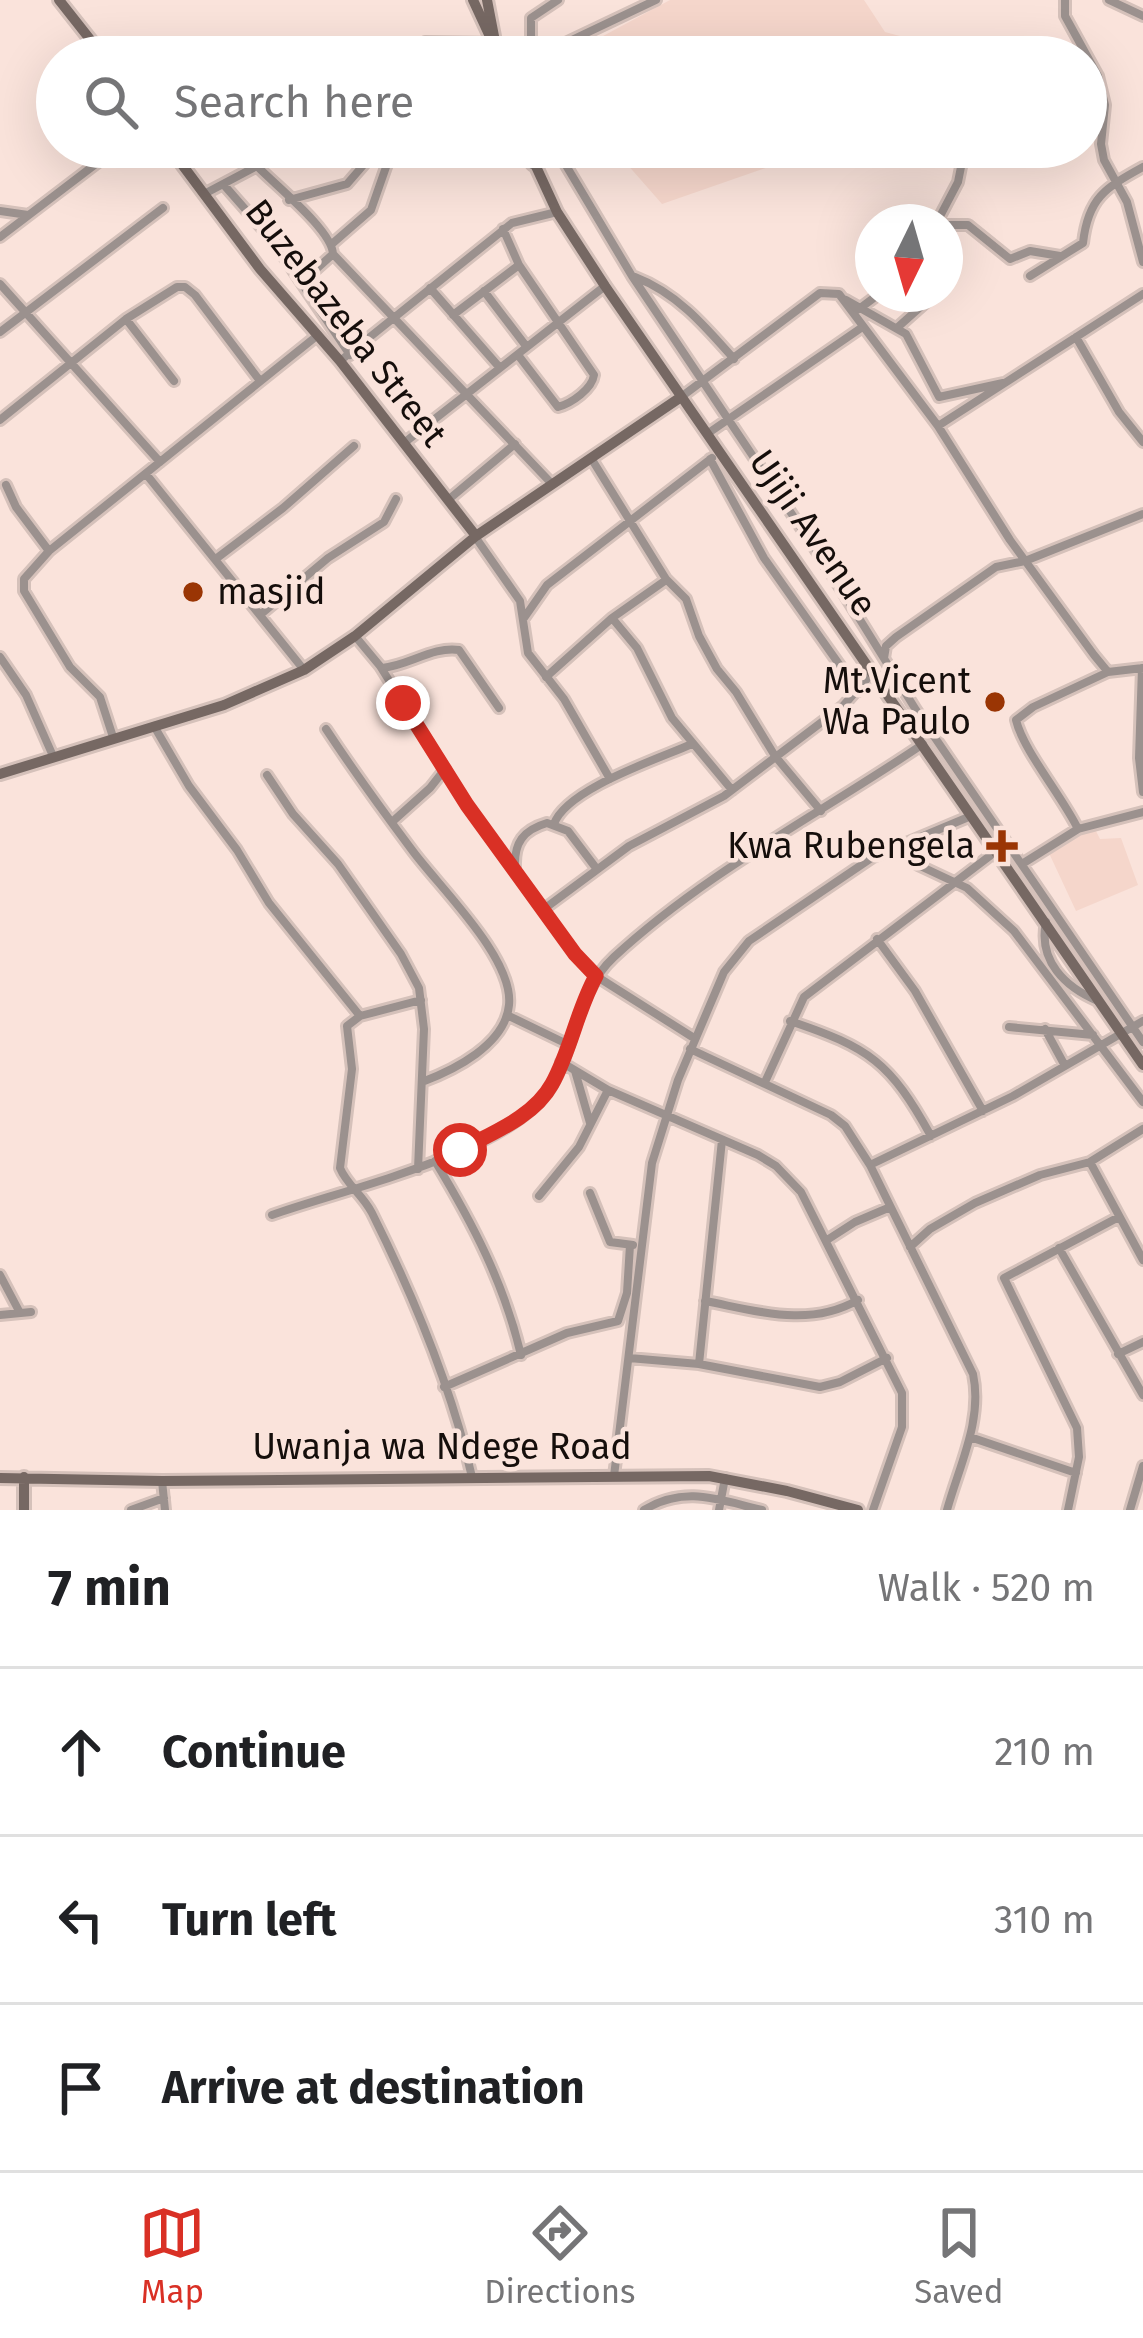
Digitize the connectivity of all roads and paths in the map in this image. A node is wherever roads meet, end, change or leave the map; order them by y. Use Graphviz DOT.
graph roads {
  1 [pos="59,0"];
  2 [pos="473,0"];
  3 [pos="487,0"];
  4 [pos="498,0"];
  5 [pos="558,0"];
  6 [pos="656,0"];
  7 [pos="1065,0"];
  8 [pos="1108,0"];
  9 [pos="1143,16"];
  10 [pos="491,21"];
  11 [pos="87,36"];
  12 [pos="488,36"];
  13 [pos="490,36"];
  14 [pos="532,36"];
  15 [pos="578,36"];
  16 [pos="1077,36"];
  17 [pos="1107,164"];
  18 [pos="1143,167"];
  19 [pos="91,168"];
  20 [pos="186,168"];
  21 [pos="254,168"];
  22 [pos="259,168"];
  23 [pos="361,168"];
  24 [pos="386,168"];
  25 [pos="534,168"];
  26 [pos="568,168"];
  27 [pos="961,168"];
  28 [pos="1115,184"];
  29 [pos="224,185"];
  30 [pos="206,193"];
  31 [pos="289,200"];
  32 [pos="946,204"];
  33 [pos="163,208"];
  34 [pos="0,212"];
  35 [pos="556,212"];
  36 [pos="31,215"];
  37 [pos="963,225"];
  38 [pos="503,230"];
  39 [pos="0,237"];
  40 [pos="333,248"];
  41 [pos="1063,256"];
  42 [pos="1143,262"];
  43 [pos="519,265"];
  44 [pos="632,276"];
  45 [pos="1030,276"];
  46 [pos="302,281"];
  47 [pos="0,284"];
  48 [pos="605,286"];
  49 [pos="430,289"];
  50 [pos="484,291"];
  51 [pos="1143,294"];
  52 [pos="845,299"];
  53 [pos="855,306"];
  54 [pos="26,312"];
  55 [pos="866,312"];
  56 [pos="915,312"];
  57 [pos="453,315"];
  58 [pos="395,319"];
  59 [pos="126,320"];
  60 [pos="556,323"];
  61 [pos="898,327"];
  62 [pos="861,328"];
  63 [pos="0,332"];
  64 [pos="318,335"];
  65 [pos="1076,337"];
  66 [pos="526,346"];
  67 [pos="518,355"];
  68 [pos="345,358"];
  69 [pos="734,359"];
  70 [pos="73,362"];
  71 [pos="500,368"];
  72 [pos="175,381"];
  73 [pos="260,381"];
  74 [pos="1010,382"];
  75 [pos="704,383"];
  76 [pos="468,392"];
  77 [pos="681,398"];
  78 [pos="728,417"];
  79 [pos="0,420"];
  80 [pos="938,426"];
  81 [pos="707,434"];
  82 [pos="1143,442"];
  83 [pos="404,443"];
  84 [pos="515,444"];
  85 [pos="354,446"];
  86 [pos="714,456"];
  87 [pos="590,458"];
  88 [pos="160,462"];
  89 [pos="146,474"];
  90 [pos="6,485"];
  91 [pos="553,485"];
  92 [pos="396,500"];
  93 [pos="448,500"];
  94 [pos="1143,514"];
  95 [pos="628,521"];
  96 [pos="476,537"];
  97 [pos="50,551"];
  98 [pos="217,558"];
  99 [pos="1025,561"];
  100 [pos="667,579"];
  101 [pos="260,615"];
  102 [pos="612,617"];
  103 [pos="524,620"];
  104 [pos="355,636"];
  105 [pos="0,657"];
  106 [pos="884,660"];
  107 [pos="382,668"];
  108 [pos="1142,668"];
  109 [pos="304,670"];
  110 [pos="873,672"];
  111 [pos="1108,672"];
  112 [pos="546,676"];
  113 [pos="858,691"];
  114 [pos="499,708"];
  115 [pos="154,726"];
  116 [pos="326,729"];
  117 [pos="113,737"];
  118 [pos="692,744"];
  119 [pos="922,744"];
  120 [pos="53,756"];
  121 [pos="775,756"];
  122 [pos="445,769"];
  123 [pos="0,774"];
  124 [pos="267,775"];
  125 [pos="610,779"];
  126 [pos="732,790"];
  127 [pos="1143,792"];
  128 [pos="821,811"];
  129 [pos="1143,812"];
  130 [pos="973,815"];
  131 [pos="392,822"];
  132 [pos="554,824"];
  133 [pos="1078,829"];
  134 [pos="900,844"];
  135 [pos="997,851"];
  136 [pos="1022,864"];
  137 [pos="596,868"];
  138 [pos="514,871"];
  139 [pos="955,883"];
  140 [pos="544,909"];
  141 [pos="1046,922"];
  142 [pos="877,939"];
  143 [pos="596,976"];
  144 [pos="421,1000"];
  145 [pos="1100,1001"];
  146 [pos="507,1015"];
  147 [pos="360,1016"];
  148 [pos="790,1021"];
  149 [pos="1143,1022"];
  150 [pos="1132,1025"];
  151 [pos="1009,1027"];
  152 [pos="1045,1028"];
  153 [pos="1120,1033"];
  154 [pos="694,1038"];
  155 [pos="1098,1040"];
  156 [pos="1143,1042"];
  157 [pos="567,1044"];
  158 [pos="690,1049"];
  159 [pos="561,1062"];
  160 [pos="1064,1064"];
  161 [pos="1143,1066"];
  162 [pos="575,1071"];
  163 [pos="422,1082"];
  164 [pos="765,1082"];
  165 [pos="607,1092"];
  166 [pos="1143,1102"];
  167 [pos="585,1105"];
  168 [pos="983,1111"];
  169 [pos="666,1114"];
  170 [pos="591,1125"];
  171 [pos="1143,1129"];
  172 [pos="932,1136"];
  173 [pos="722,1139"];
  174 [pos="435,1162"];
  175 [pos="1090,1162"];
  176 [pos="870,1165"];
  177 [pos="418,1169"];
  178 [pos="357,1188"];
  179 [pos="590,1193"];
  180 [pos="538,1196"];
  181 [pos="889,1208"];
  182 [pos="272,1215"];
  183 [pos="1118,1218"];
  184 [pos="827,1240"];
  185 [pos="635,1245"];
  186 [pos="910,1247"];
  187 [pos="1059,1248"];
  188 [pos="1143,1260"];
  189 [pos="0,1275"];
  190 [pos="858,1300"];
  191 [pos="705,1301"];
  192 [pos="20,1311"];
  193 [pos="32,1312"];
  194 [pos="0,1315"];
  195 [pos="1143,1342"];
  196 [pos="1118,1354"];
  197 [pos="521,1355"];
  198 [pos="628,1358"];
  199 [pos="886,1358"];
  200 [pos="699,1364"];
  201 [pos="444,1387"];
  202 [pos="1143,1395"];
  203 [pos="969,1437"];
  204 [pos="1142,1472"];
  205 [pos="1076,1473"];
  206 [pos="614,1476"];
  207 [pos="24,1477"];
  208 [pos="472,1477"];
  209 [pos="0,1478"];
  210 [pos="725,1478"];
  211 [pos="162,1481"];
  212 [pos="722,1497"];
  213 [pos="164,1498"];
  214 [pos="24,1510"];
  215 [pos="131,1510"];
  216 [pos="165,1510"];
  217 [pos="644,1510"];
  218 [pos="719,1510"];
  219 [pos="762,1510"];
  220 [pos="858,1510"];
  221 [pos="873,1510"];
  222 [pos="947,1510"];
  223 [pos="1068,1510"];
  224 [pos="1130,1510"];
  1 -- 11 [label="street"];
  2 -- 12 [label="street"];
  3 -- 10 [label="street"];
  4 -- 10 [label="street"];
  5 -- 14 [label="street"];
  6 -- 15 [label="street"];
  7 -- 16 [label="street"];
  8 -- 9 [label="street"];
  10 -- 13 [label="street"];
  17 -- 28 [label="street"];
  18 -- 28 [label="street"];
  19 -- 36 [label="street"];
  20 -- 30 [label="street, Buzebazeba Street"];
  21 -- 29 [label="street"];
  22 -- 31 [label="street"];
  23 -- 31 [label="street"];
  24 -- 40 [label="street"];
  25 -- 35 [label="street, Ujiji Avenue"];
  26 -- 44 [label="street"];
  27 -- 32 [label="street"];
  28 -- 41 [label="street"];
  28 -- 42 [label="street"];
  29 -- 30 [label="street"];
  29 -- 46 [label="street"];
  30 -- 64 [label="street, Buzebazeba Street"];
  31 -- 40 [label="street"];
  33 -- 54 [label="street"];
  34 -- 36 [label="street"];
  35 -- 38 [label="street"];
  35 -- 48 [label="street, Ujiji Avenue"];
  36 -- 39 [label="street"];
  37 -- 41 [label="street"];
  38 -- 43 [label="street"];
  38 -- 49 [label="street"];
  40 -- 46 [label="street"];
  40 -- 58 [label="street"];
  41 -- 45 [label="street"];
  43 -- 50 [label="street"];
  43 -- 60 [label="street"];
  44 -- 69 [label="street"];
  44 -- 75 [label="street"];
  46 -- 68 [label="street"];
  47 -- 54 [label="street"];
  48 -- 60 [label="street"];
  48 -- 77 [label="street, Ujiji Avenue"];
  49 -- 57 [label="street"];
  49 -- 58 [label="street"];
  50 -- 57 [label="street"];
  50 -- 66 [label="street"];
  51 -- 65 [label="street"];
  52 -- 53 [label="street"];
  52 -- 62 [label="street"];
  52 -- 69 [label="street"];
  54 -- 63 [label="street"];
  54 -- 70 [label="street"];
  55 -- 61 [label="street"];
  56 -- 61 [label="street"];
  57 -- 71 [label="street"];
  58 -- 68 [label="street"];
  58 -- 76 [label="street"];
  59 -- 70 [label="street"];
  59 -- 72 [label="street"];
  59 -- 73 [label="street"];
  60 -- 66 [label="street"];
  60 -- 67 [label="street"];
  61 -- 74 [label="street"];
  62 -- 78 [label="street"];
  62 -- 80 [label="street"];
  64 -- 68 [label="street, Buzebazeba Street"];
  64 -- 73 [label="street"];
  65 -- 74 [label="street"];
  65 -- 82 [label="street"];
  66 -- 67 [label="street"];
  67 -- 71 [label="street"];
  68 -- 83 [label="street, Buzebazeba Street"];
  69 -- 75 [label="street"];
  70 -- 79 [label="street"];
  70 -- 88 [label="street"];
  71 -- 76 [label="street"];
  73 -- 88 [label="street"];
  74 -- 80 [label="street"];
  75 -- 77 [label="street"];
  75 -- 78 [label="street"];
  76 -- 83 [label="street"];
  76 -- 84 [label="street"];
  77 -- 81 [label="street, Ujiji Avenue"];
  77 -- 87 [label="street"];
  78 -- 81 [label="street"];
  78 -- 106 [label="street"];
  80 -- 99 [label="street"];
  81 -- 86 [label="street, Ujiji Avenue"];
  83 -- 93 [label="street, Buzebazeba Street"];
  84 -- 91 [label="street"];
  84 -- 93 [label="street"];
  85 -- 98 [label="street"];
  86 -- 95 [label="street"];
  86 -- 110 [label="street, Ujiji Avenue"];
  86 -- 113 [label="street"];
  87 -- 91 [label="street"];
  87 -- 95 [label="street"];
  88 -- 89 [label="street"];
  89 -- 97 [label="street"];
  89 -- 98 [label="street"];
  90 -- 97 [label="street"];
  91 -- 96 [label="street"];
  92 -- 101 [label="street"];
  93 -- 96 [label="street, Buzebazeba Street"];
  94 -- 99 [label="street"];
  95 -- 100 [label="street"];
  95 -- 103 [label="street"];
  96 -- 103 [label="street"];
  96 -- 104 [label="street"];
  97 -- 117 [label="street"];
  98 -- 101 [label="street"];
  99 -- 106 [label="street"];
  99 -- 111 [label="street"];
  100 -- 102 [label="street"];
  100 -- 121 [label="street"];
  101 -- 109 [label="street"];
  102 -- 112 [label="street"];
  102 -- 118 [label="street"];
  103 -- 112 [label="street"];
  104 -- 107 [label="street"];
  104 -- 109 [label="street"];
  105 -- 120 [label="street"];
  106 -- 136 [label="street"];
  107 -- 114 [label="street"];
  107 -- 122 [label="street"];
  108 -- 111 [label="street"];
  108 -- 127 [label="street"];
  109 -- 115 [label="street"];
  110 -- 113 [label="street"];
  110 -- 119 [label="street, Ujiji Avenue"];
  111 -- 133 [label="street"];
  112 -- 125 [label="street"];
  113 -- 121 [label="street"];
  115 -- 117 [label="street"];
  115 -- 147 [label="street"];
  116 -- 131 [label="street"];
  117 -- 120 [label="street"];
  118 -- 125 [label="street"];
  118 -- 126 [label="street"];
  119 -- 128 [label="street"];
  119 -- 130 [label="street, Ujiji Avenue"];
  120 -- 123 [label="street"];
  121 -- 126 [label="street"];
  121 -- 128 [label="street"];
  122 -- 131 [label="street"];
  122 -- 138 [label="street"];
  124 -- 144 [label="street"];
  125 -- 132 [label="street"];
  126 -- 137 [label="street"];
  128 -- 143 [label="street"];
  129 -- 133 [label="street"];
  130 -- 134 [label="street"];
  130 -- 135 [label="street, Ujiji Avenue"];
  131 -- 146 [label="street"];
  132 -- 137 [label="street"];
  132 -- 138 [label="street"];
  133 -- 136 [label="street"];
  134 -- 139 [label="street"];
  134 -- 154 [label="street"];
  135 -- 139 [label="street"];
  135 -- 141 [label="street, Ujiji Avenue"];
  136 -- 150 [label="street"];
  137 -- 140 [label="street"];
  138 -- 140 [label="street"];
  139 -- 142 [label="street"];
  139 -- 155 [label="street"];
  140 -- 143 [label="street"];
  141 -- 145 [label="street, Ujiji Avenue"];
  141 -- 145 [label="street"];
  142 -- 148 [label="street"];
  142 -- 168 [label="street"];
  143 -- 154 [label="street"];
  143 -- 157 [label="street"];
  144 -- 147 [label="street"];
  144 -- 163 [label="street"];
  145 -- 153 [label="street, Ujiji Avenue"];
  146 -- 157 [label="street"];
  146 -- 163 [label="street"];
  147 -- 178 [label="street"];
  148 -- 164 [label="street"];
  148 -- 172 [label="street"];
  149 -- 150 [label="street"];
  150 -- 153 [label="street"];
  150 -- 156 [label="street"];
  151 -- 152 [label="street"];
  152 -- 155 [label="street"];
  152 -- 160 [label="street"];
  153 -- 155 [label="street"];
  153 -- 161 [label="street, Ujiji Avenue"];
  154 -- 158 [label="street"];
  155 -- 160 [label="street"];
  155 -- 166 [label="street"];
  157 -- 159 [label="street"];
  158 -- 164 [label="street"];
  158 -- 169 [label="street"];
  159 -- 162 [label="street"];
  159 -- 174 [label="street"];
  160 -- 168 [label="street"];
  162 -- 165 [label="street"];
  162 -- 167 [label="street"];
  163 -- 177 [label="street"];
  164 -- 176 [label="street"];
  165 -- 167 [label="street"];
  165 -- 169 [label="street"];
  165 -- 170 [label="street"];
  167 -- 170 [label="street"];
  168 -- 172 [label="street"];
  169 -- 173 [label="street"];
  169 -- 185 [label="street"];
  170 -- 180 [label="street"];
  171 -- 175 [label="street"];
  172 -- 176 [label="street"];
  173 -- 184 [label="street"];
  173 -- 191 [label="street"];
  174 -- 177 [label="street"];
  174 -- 197 [label="street"];
  175 -- 183 [label="street"];
  175 -- 186 [label="street"];
  176 -- 181 [label="street"];
  177 -- 178 [label="street"];
  178 -- 182 [label="street"];
  178 -- 201 [label="street"];
  179 -- 185 [label="street"];
  181 -- 184 [label="street"];
  181 -- 186 [label="street"];
  183 -- 187 [label="street"];
  183 -- 188 [label="street"];
  184 -- 190 [label="street"];
  185 -- 197 [label="street"];
  185 -- 198 [label="street"];
  186 -- 203 [label="street"];
  187 -- 196 [label="street"];
  187 -- 205 [label="street"];
  189 -- 192 [label="street"];
  190 -- 191 [label="street"];
  190 -- 199 [label="street"];
  191 -- 200 [label="street"];
  192 -- 193 [label="street"];
  192 -- 194 [label="street"];
  195 -- 196 [label="street"];
  196 -- 202 [label="street"];
  197 -- 201 [label="street"];
  198 -- 200 [label="street"];
  198 -- 206 [label="street"];
  199 -- 200 [label="street"];
  199 -- 221 [label="street"];
  201 -- 208 [label="street"];
  203 -- 205 [label="street"];
  203 -- 222 [label="street"];
  204 -- 224 [label="street"];
  205 -- 223 [label="street"];
  206 -- 208 [label="street, Uwanja wa Ndege Road"];
  206 -- 210 [label="street, Uwanja wa Ndege Road"];
  207 -- 209 [label="street, Uwanja wa Ndege Road"];
  207 -- 211 [label="street, Uwanja wa Ndege Road"];
  207 -- 214 [label="street"];
  208 -- 211 [label="street, Uwanja wa Ndege Road"];
  210 -- 212 [label="street"];
  210 -- 220 [label="street, Uwanja wa Ndege Road"];
  211 -- 213 [label="street"];
  212 -- 217 [label="street"];
  212 -- 218 [label="street"];
  212 -- 219 [label="street"];
  213 -- 215 [label="street"];
  213 -- 216 [label="street"];
}
